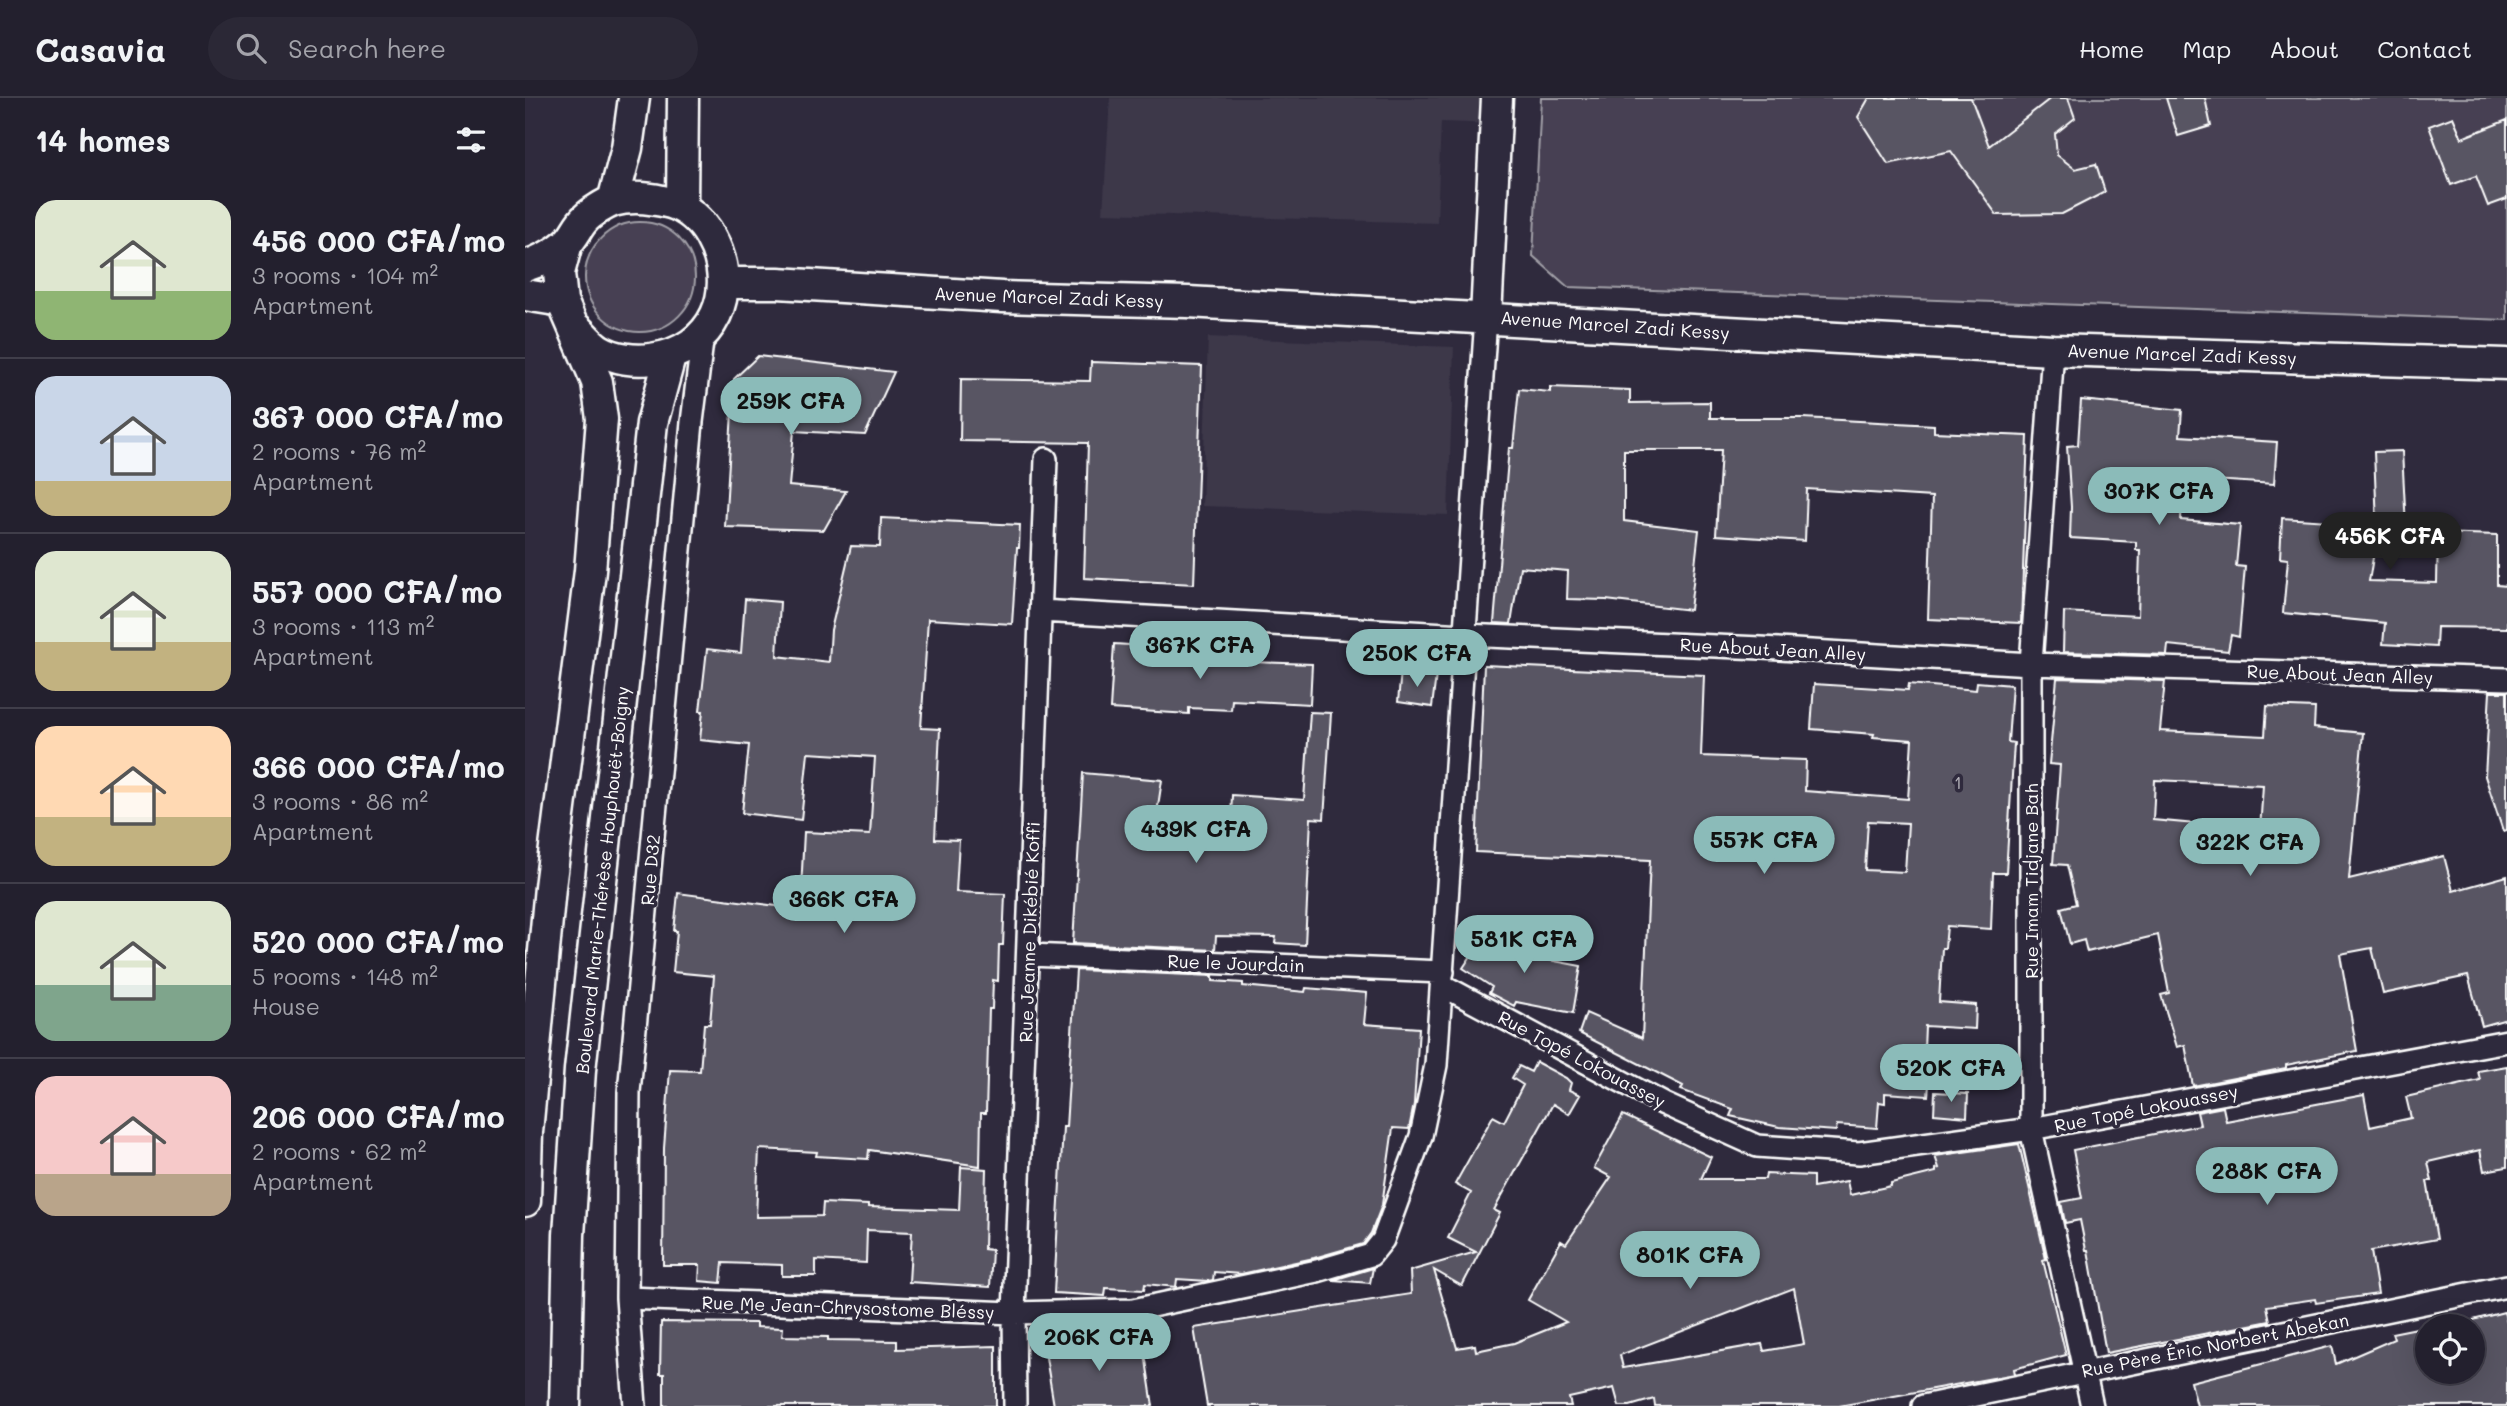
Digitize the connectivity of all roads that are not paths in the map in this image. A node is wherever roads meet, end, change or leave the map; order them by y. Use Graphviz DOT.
graph roads {
  1 [pos="633,98"];
  2 [pos="683,98"];
  3 [pos="1497,98"];
  4 [pos="613,201"];
  5 [pos="682,207"];
  6 [pos="567,243"];
  7 [pos="525,266"];
  8 [pos="724,283"];
  9 [pos="525,295"];
  10 [pos="568,313"];
  11 [pos="1486,317"];
  12 [pos="703,334"];
  13 [pos="2053,350"];
  14 [pos="670,357"];
  15 [pos="2507,363"];
  16 [pos="1046,459"];
  17 [pos="1039,611"];
  18 [pos="1464,635"];
  19 [pos="2031,664"];
  20 [pos="2507,679"];
  21 [pos="1029,955"];
  22 [pos="1443,979"];
  23 [pos="2507,1041"];
  24 [pos="2031,1129"];
  25 [pos="525,1201"];
  26 [pos="2507,1286"];
  27 [pos="627,1298"];
  28 [pos="1014,1313"];
  29 [pos="2084,1371"];
  30 [pos="565,1406"];
  31 [pos="635,1406"];
  32 [pos="1015,1406"];
  33 [pos="1923,1406"];
  34 [pos="2092,1406"];
  1 -- 4 [label="main road"];
  2 -- 5 [label="main road"];
  3 -- 11 [label="main road"];
  4 -- 5 [label="main road"];
  4 -- 6 [label="main road"];
  5 -- 8 [label="main road"];
  6 -- 7 [label="main road"];
  6 -- 10 [label="main road"];
  8 -- 11 [label="main road, Avenue Marcel Zadi Kessy"];
  8 -- 12 [label="main road"];
  9 -- 10 [label="main road"];
  10 -- 14 [label="main road"];
  10 -- 25 [label="main road"];
  11 -- 13 [label="main road, Avenue Marcel Zadi Kessy"];
  11 -- 18 [label="street, Rue Me Jean-Chrysostome Bléssy"];
  12 -- 14 [label="main road"];
  12 -- 27 [label="street, Rue D32"];
  13 -- 15 [label="main road, Avenue Marcel Zadi Kessy"];
  13 -- 19 [label="street, Rue Imam Tidjane Bah"];
  14 -- 30 [label="main road, Boulevard Marie-Thérèse Houphouët-Boigny"];
  16 -- 17 [label="street, Rue Jeanne Dikébié Koffi"];
  17 -- 18 [label="street, Rue About Jean Alley"];
  17 -- 21 [label="street, Rue Jeanne Dikébié Koffi"];
  18 -- 19 [label="street, Rue About Jean Alley"];
  18 -- 22 [label="street, Rue Me Jean-Chrysostome Bléssy"];
  19 -- 20 [label="street, Rue About Jean Alley"];
  19 -- 24 [label="street, Rue Imam Tidjane Bah"];
  21 -- 22 [label="street, Rue le Jourdain"];
  21 -- 28 [label="street, Rue Jeanne Dikébié Koffi"];
  22 -- 24 [label="street, Rue Topé Lokouassey"];
  22 -- 28 [label="street, Rue Me Jean-Chrysostome Bléssy"];
  23 -- 24 [label="street, Rue Topé Lokouassey"];
  24 -- 29 [label="street, Rue Imam Tidjane Bah"];
  26 -- 29 [label="street, Rue Père Éric Norbert Abekan"];
  27 -- 28 [label="street, Rue Me Jean-Chrysostome Bléssy"];
  27 -- 31 [label="street, Rue D32"];
  28 -- 32 [label="street, Rue Jeanne Dikébié Koffi"];
  29 -- 33 [label="street, Rue Père Éric Norbert Abekan"];
  29 -- 34 [label="street, Rue Imam Tidjane Bah"];
}
